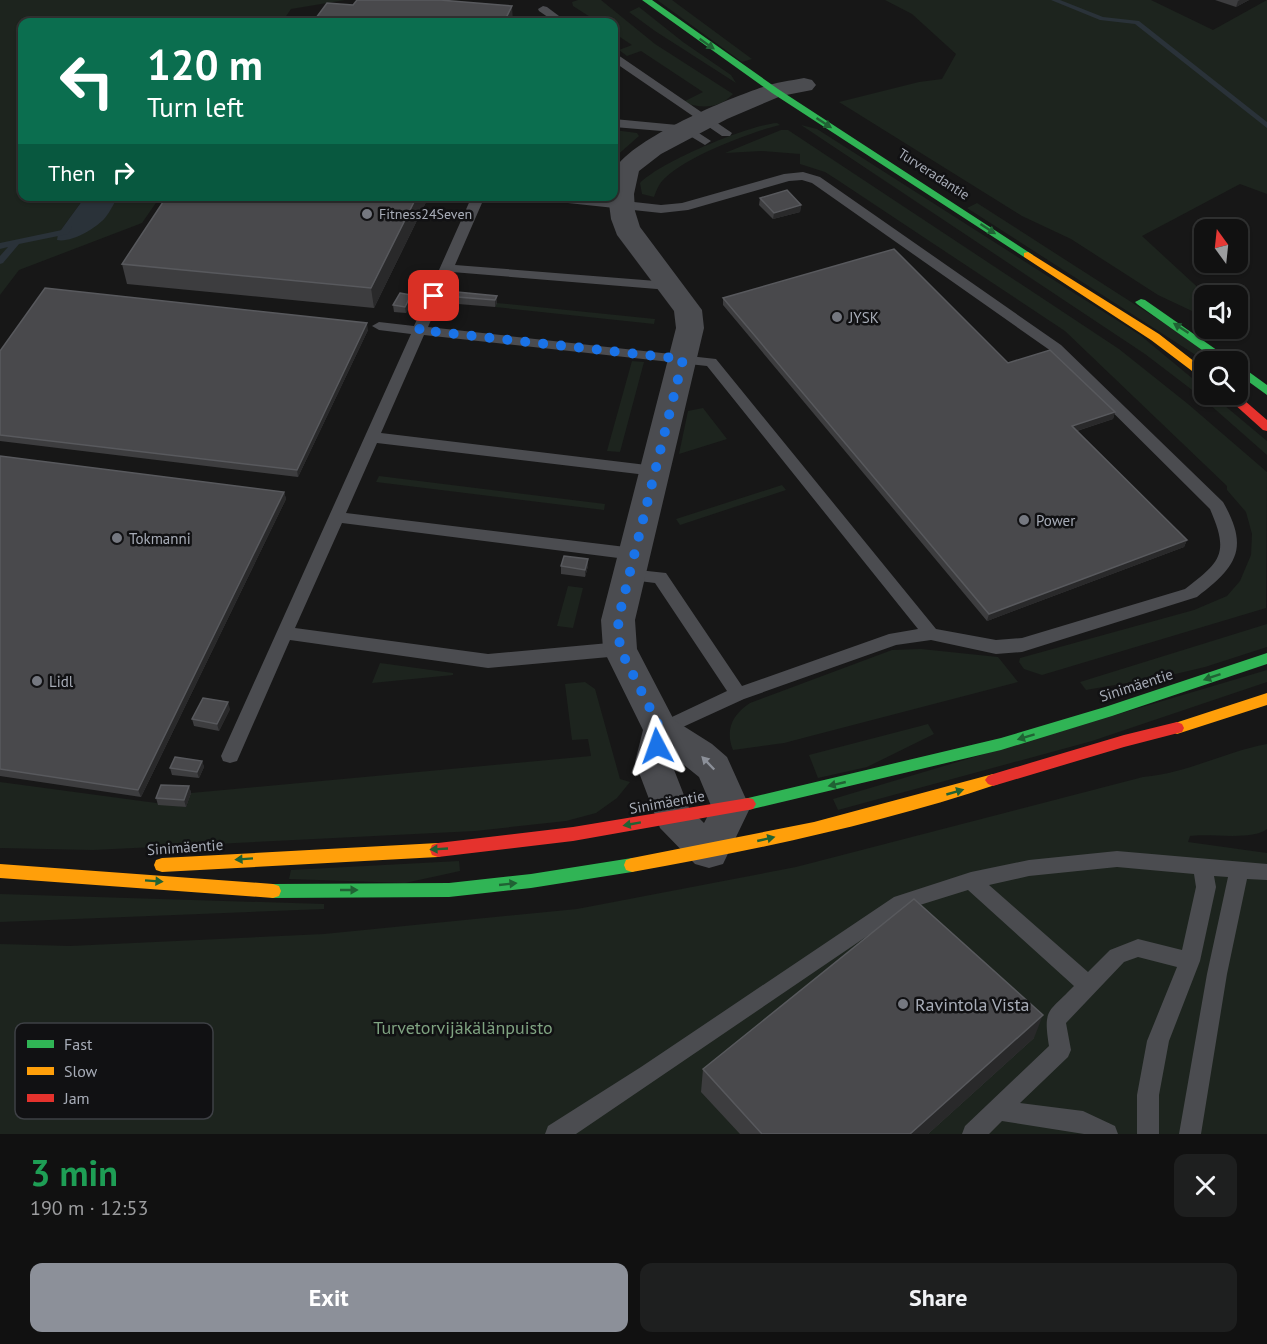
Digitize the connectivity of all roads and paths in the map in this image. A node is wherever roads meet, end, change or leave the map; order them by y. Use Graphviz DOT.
graph roads {
  1 [pos="646,0"];
  2 [pos="543,9"];
  3 [pos="555,18"];
  4 [pos="618,60"];
  5 [pos="794,88"];
  6 [pos="618,123"];
  7 [pos="706,131"];
  8 [pos="618,195"];
  9 [pos="621,195"];
  10 [pos="477,201"];
  11 [pos="447,268"];
  12 [pos="669,286"];
  13 [pos="1127,294"];
  14 [pos="379,326"];
  15 [pos="419,330"];
  16 [pos="1213,351"];
  17 [pos="683,359"];
  18 [pos="1194,366"];
  19 [pos="1248,376"];
  20 [pos="1248,377"];
  21 [pos="1267,385"];
  22 [pos="1267,391"];
  23 [pos="1242,405"];
  24 [pos="1267,427"];
  25 [pos="371,437"];
  26 [pos="655,471"];
  27 [pos="336,517"];
  28 [pos="632,565"];
  29 [pos="284,633"];
  30 [pos="931,634"];
  31 [pos="620,649"];
  32 [pos="1267,658"];
  33 [pos="738,694"];
  34 [pos="1267,699"];
  35 [pos="661,730"];
  36 [pos="230,756"];
  37 [pos="731,808"];
  38 [pos="673,818"];
  39 [pos="709,852"];
  40 [pos="1203,867"];
  41 [pos="1239,870"];
  42 [pos="0,871"];
  43 [pos="1267,872"];
  44 [pos="54,873"];
  45 [pos="971,880"];
  46 [pos="1190,961"];
  47 [pos="1083,981"];
  48 [pos="999,1110"];
  49 [pos="556,1134"];
  50 [pos="973,1134"];
  51 [pos="1107,1134"];
  52 [pos="1148,1134"];
  53 [pos="1190,1134"];
  1 -- 5 [label="main road, Turveradantie, one-way"];
  2 -- 3 [label="lane"];
  4 -- 7 [label="lane"];
  5 -- 7 [label="street"];
  5 -- 7 [label="street"];
  5 -- 18 [label="main road, Turveradantie, one-way"];
  6 -- 7 [label="lane"];
  7 -- 9 [label="street"];
  8 -- 9 [label="lane"];
  9 -- 12 [label="street"];
  9 -- 30 [label="lane"];
  10 -- 11 [label="lane"];
  11 -- 12 [label="lane"];
  11 -- 15 [label="lane"];
  12 -- 17 [label="street"];
  16 -- 13 [label="main road, one-way"];
  14 -- 15 [label="lane"];
  15 -- 17 [label="lane"];
  15 -- 25 [label="lane"];
  17 -- 26 [label="street"];
  17 -- 30 [label="lane"];
  19 -- 21 [label="main road"];
  20 -- 22 [label="main road"];
  23 -- 24 [label="main road"];
  25 -- 26 [label="lane"];
  25 -- 27 [label="lane"];
  26 -- 28 [label="street"];
  27 -- 28 [label="lane"];
  27 -- 29 [label="lane"];
  28 -- 31 [label="street"];
  28 -- 33 [label="lane"];
  29 -- 31 [label="lane"];
  29 -- 36 [label="lane"];
  30 -- 33 [label="lane"];
  31 -- 35 [label="street"];
  32 -- 37 [label="main road, Sinimäentie, one-way"];
  33 -- 35 [label="lane"];
  39 -- 34 [label="main road, Sinimäentie, one-way"];
  37 -- 35 [label="street, one-way"];
  35 -- 38 [label="street"];
  37 -- 38 [label="main road, Sinimäentie"];
  37 -- 39 [label="street"];
  38 -- 39 [label="street"];
  38 -- 44 [label="main road, Sinimäentie, one-way"];
  44 -- 39 [label="main road, Sinimäentie, one-way"];
  40 -- 41 [label="lane"];
  40 -- 45 [label="lane"];
  40 -- 46 [label="lane"];
  41 -- 43 [label="lane"];
  41 -- 53 [label="lane"];
  42 -- 44 [label="main road, Sinimäentie"];
  45 -- 47 [label="lane"];
  45 -- 49 [label="lane"];
  46 -- 48 [label="lane"];
  46 -- 52 [label="lane"];
  48 -- 50 [label="lane"];
  48 -- 51 [label="lane"];
}
